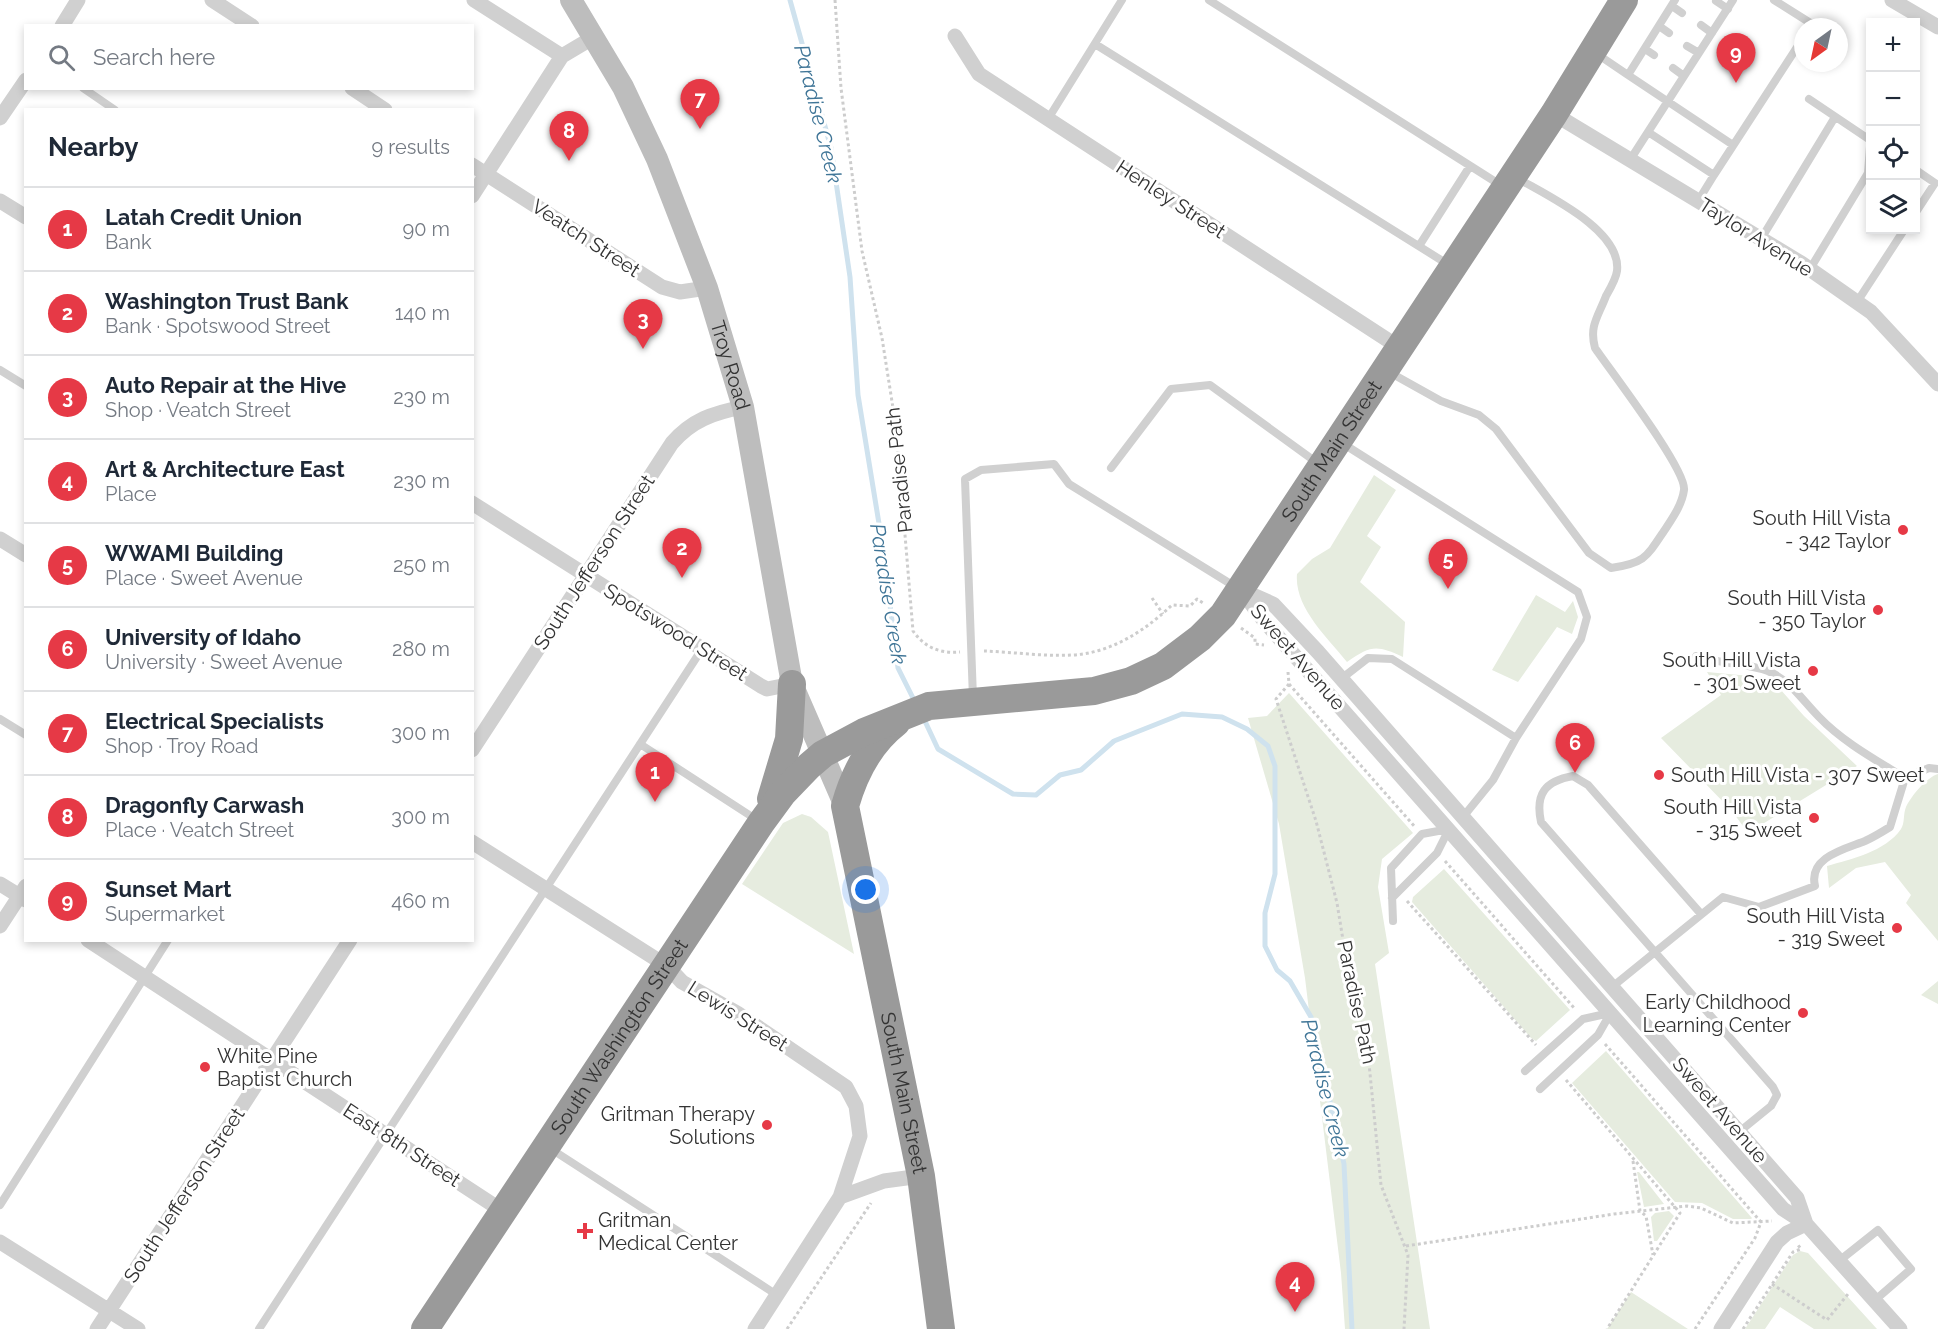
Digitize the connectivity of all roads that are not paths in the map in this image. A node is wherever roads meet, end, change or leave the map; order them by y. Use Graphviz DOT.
graph roads {
  1 [pos="78,0"];
  2 [pos="212,0"];
  3 [pos="474,0"];
  4 [pos="571,0"];
  5 [pos="1122,0"];
  6 [pos="1209,0"];
  7 [pos="1624,0"];
  8 [pos="1733,0"];
  9 [pos="1774,0"];
  10 [pos="1892,0"];
  11 [pos="1716,1"];
  12 [pos="1674,3"];
  13 [pos="1728,9"];
  14 [pos="1682,13"];
  15 [pos="1802,18"];
  16 [pos="63,24"];
  17 [pos="249,24"];
  18 [pos="1701,25"];
  19 [pos="1659,26"];
  20 [pos="1938,27"];
  21 [pos="1669,33"];
  22 [pos="1712,33"];
  23 [pos="956,36"];
  24 [pos="594,37"];
  25 [pos="1095,44"];
  26 [pos="1687,46"];
  27 [pos="1644,49"];
  28 [pos="1593,51"];
  29 [pos="1794,52"];
  30 [pos="1699,53"];
  31 [pos="1654,55"];
  32 [pos="561,56"];
  33 [pos="1673,68"];
  34 [pos="1628,75"];
  35 [pos="1684,76"];
  36 [pos="24,83"];
  37 [pos="86,90"];
  38 [pos="355,90"];
  39 [pos="1809,99"];
  40 [pos="1668,101"];
  41 [pos="112,108"];
  42 [pos="382,108"];
  43 [pos="1554,114"];
  44 [pos="1835,117"];
  45 [pos="0,118"];
  46 [pos="1048,119"];
  47 [pos="1648,132"];
  48 [pos="1866,137"];
  49 [pos="1734,145"];
  50 [pos="1630,160"];
  51 [pos="474,166"];
  52 [pos="1470,166"];
  53 [pos="486,173"];
  54 [pos="1920,173"];
  55 [pos="1714,175"];
  56 [pos="1866,176"];
  57 [pos="1509,182"];
  58 [pos="1936,184"];
  59 [pos="474,193"];
  60 [pos="0,201"];
  61 [pos="1698,201"];
  62 [pos="1920,206"];
  63 [pos="24,216"];
  64 [pos="1901,234"];
  65 [pos="1761,239"];
  66 [pos="1419,246"];
  67 [pos="1453,268"];
  68 [pos="1810,269"];
  69 [pos="707,288"];
  70 [pos="1857,302"];
  71 [pos="1393,359"];
  72 [pos="0,370"];
  73 [pos="1938,384"];
  74 [pos="24,385"];
  75 [pos="743,407"];
  76 [pos="1339,441"];
  77 [pos="1322,466"];
  78 [pos="1111,468"];
  79 [pos="474,504"];
  80 [pos="0,539"];
  81 [pos="24,554"];
  82 [pos="585,574"];
  83 [pos="1241,590"];
  84 [pos="702,649"];
  85 [pos="1696,656"];
  86 [pos="1341,679"];
  87 [pos="792,684"];
  88 [pos="973,701"];
  89 [pos="918,710"];
  90 [pos="0,718"];
  91 [pos="24,734"];
  92 [pos="1516,738"];
  93 [pos="640,744"];
  94 [pos="474,747"];
  95 [pos="823,754"];
  96 [pos="1938,769"];
  97 [pos="1905,778"];
  98 [pos="845,807"];
  99 [pos="1462,817"];
  100 [pos="760,823"];
  101 [pos="1449,829"];
  102 [pos="474,843"];
  103 [pos="0,884"];
  104 [pos="546,890"];
  105 [pos="23,894"];
  106 [pos="1392,898"];
  107 [pos="1701,914"];
  108 [pos="1393,921"];
  109 [pos="0,926"];
  110 [pos="91,942"];
  111 [pos="167,942"];
  112 [pos="349,942"];
  113 [pos="1654,953"];
  114 [pos="667,966"];
  115 [pos="145,977"];
  116 [pos="1612,987"];
  117 [pos="1624,1001"];
  118 [pos="1610,1013"];
  119 [pos="272,1060"];
  120 [pos="1525,1071"];
  121 [pos="1540,1089"];
  122 [pos="1739,1132"];
  123 [pos="387,1134"];
  124 [pos="548,1146"];
  125 [pos="921,1176"];
  126 [pos="840,1197"];
  127 [pos="0,1204"];
  128 [pos="504,1212"];
  129 [pos="1806,1224"];
  130 [pos="0,1242"];
  131 [pos="1839,1261"];
  132 [pos="777,1295"];
  133 [pos="1874,1301"];
  134 [pos="109,1311"];
  135 [pos="97,1329"];
  136 [pos="138,1329"];
  137 [pos="259,1329"];
  138 [pos="425,1329"];
  139 [pos="755,1329"];
  140 [pos="941,1329"];
  141 [pos="1720,1329"];
  142 [pos="1900,1329"];
  1 -- 16 [label="street"];
  2 -- 17 [label="street"];
  3 -- 32 [label="street"];
  4 -- 24 [label="main road, Troy Road"];
  5 -- 25 [label="lane"];
  6 -- 52 [label="lane"];
  7 -- 28 [label="highway, South Main Street"];
  8 -- 13 [label="lane"];
  9 -- 15 [label="lane"];
  10 -- 20 [label="street"];
  11 -- 13 [label="lane"];
  12 -- 14 [label="lane"];
  12 -- 19 [label="lane"];
  13 -- 22 [label="lane"];
  18 -- 22 [label="lane"];
  19 -- 21 [label="lane"];
  19 -- 27 [label="lane"];
  22 -- 30 [label="lane"];
  23 -- 46 [label="street, Henley Street"];
  24 -- 32 [label="street"];
  24 -- 69 [label="main road, Troy Road"];
  25 -- 46 [label="lane"];
  25 -- 66 [label="lane"];
  26 -- 30 [label="lane"];
  27 -- 31 [label="lane"];
  27 -- 34 [label="lane"];
  28 -- 34 [label="lane"];
  28 -- 43 [label="highway, South Main Street"];
  29 -- 49 [label="lane"];
  30 -- 35 [label="lane"];
  32 -- 53 [label="street"];
  33 -- 35 [label="lane"];
  34 -- 40 [label="lane"];
  35 -- 40 [label="lane"];
  36 -- 45 [label="street"];
  37 -- 41 [label="lane"];
  38 -- 42 [label="street"];
  39 -- 44 [label="lane"];
  40 -- 47 [label="lane"];
  40 -- 49 [label="lane"];
  43 -- 50 [label="street, Taylor Avenue"];
  43 -- 57 [label="highway, South Main Street"];
  44 -- 48 [label="lane"];
  44 -- 65 [label="lane"];
  46 -- 71 [label="street, Henley Street"];
  47 -- 50 [label="lane"];
  47 -- 55 [label="lane"];
  49 -- 55 [label="lane"];
  50 -- 61 [label="street, Taylor Avenue"];
  51 -- 53 [label="street, Veatch Street"];
  52 -- 57 [label="lane"];
  52 -- 66 [label="lane"];
  53 -- 59 [label="street"];
  53 -- 69 [label="street, Veatch Street"];
  54 -- 58 [label="lane"];
  55 -- 61 [label="lane"];
  56 -- 68 [label="lane"];
  57 -- 67 [label="highway, South Main Street"];
  57 -- 71 [label="lane"];
  58 -- 62 [label="lane"];
  60 -- 63 [label="street"];
  61 -- 65 [label="street, Taylor Avenue"];
  64 -- 70 [label="lane"];
  65 -- 68 [label="street, Taylor Avenue"];
  66 -- 67 [label="lane"];
  67 -- 71 [label="highway, South Main Street"];
  68 -- 70 [label="street, Taylor Avenue"];
  69 -- 75 [label="main road, Troy Road"];
  70 -- 73 [label="street, Taylor Avenue"];
  71 -- 76 [label="highway, South Main Street"];
  72 -- 74 [label="lane"];
  75 -- 82 [label="street, South Jefferson Street"];
  75 -- 87 [label="main road, Troy Road"];
  76 -- 77 [label="highway, South Main Street"];
  76 -- 92 [label="lane"];
  77 -- 78 [label="lane"];
  77 -- 83 [label="highway, South Main Street"];
  79 -- 82 [label="street, Spotswood Street"];
  80 -- 81 [label="street"];
  82 -- 84 [label="street, Spotswood Street"];
  82 -- 94 [label="street, South Jefferson Street"];
  83 -- 86 [label="street, Sweet Avenue"];
  83 -- 88 [label="highway, South Main Street"];
  83 -- 88 [label="lane"];
  83 -- 101 [label="street, Sweet Avenue"];
  84 -- 87 [label="street, Spotswood Street"];
  84 -- 93 [label="lane"];
  85 -- 97 [label="lane"];
  86 -- 92 [label="lane"];
  86 -- 99 [label="street, Sweet Avenue"];
  87 -- 95 [label="main road, Troy Road"];
  87 -- 100 [label="highway"];
  88 -- 89 [label="highway, South Main Street"];
  89 -- 95 [label="highway, South Main Street"];
  89 -- 98 [label="highway, South Main Street"];
  90 -- 91 [label="lane"];
  92 -- 99 [label="lane"];
  93 -- 100 [label="lane"];
  93 -- 104 [label="lane"];
  95 -- 98 [label="main road, South Main Street"];
  95 -- 100 [label="highway, South Washington Street"];
  96 -- 97 [label="lane"];
  97 -- 107 [label="lane"];
  98 -- 125 [label="highway, South Main Street"];
  99 -- 101 [label="street"];
  99 -- 116 [label="street, Sweet Avenue"];
  100 -- 114 [label="highway, South Washington Street"];
  101 -- 106 [label="lane"];
  101 -- 106 [label="lane"];
  101 -- 118 [label="street, Sweet Avenue"];
  102 -- 104 [label="street, Lewis Street"];
  103 -- 105 [label="street"];
  104 -- 114 [label="street, Lewis Street"];
  104 -- 123 [label="lane"];
  105 -- 109 [label="street"];
  106 -- 108 [label="lane"];
  107 -- 113 [label="lane"];
  107 -- 113 [label="lane"];
  110 -- 115 [label="street, East 8th Street"];
  111 -- 115 [label="lane"];
  112 -- 119 [label="street, South Jefferson Street"];
  113 -- 116 [label="lane"];
  113 -- 122 [label="lane"];
  114 -- 124 [label="highway, South Washington Street"];
  114 -- 126 [label="street, Lewis Street"];
  115 -- 119 [label="street, East 8th Street"];
  115 -- 127 [label="lane"];
  116 -- 117 [label="street, Sweet Avenue"];
  117 -- 118 [label="street"];
  117 -- 122 [label="street, Sweet Avenue"];
  118 -- 120 [label="lane"];
  118 -- 121 [label="lane"];
  118 -- 129 [label="street, Sweet Avenue"];
  119 -- 123 [label="street, East 8th Street"];
  119 -- 134 [label="street, South Jefferson Street"];
  122 -- 129 [label="street, Sweet Avenue"];
  123 -- 128 [label="street, East 8th Street"];
  123 -- 137 [label="lane"];
  124 -- 128 [label="highway, South Washington Street"];
  124 -- 132 [label="lane"];
  125 -- 126 [label="street, South Main Street"];
  125 -- 140 [label="highway"];
  126 -- 132 [label="street"];
  128 -- 138 [label="highway, South Washington Street"];
  129 -- 131 [label="street, Sweet Avenue"];
  129 -- 141 [label="street"];
  130 -- 134 [label="street"];
  131 -- 133 [label="street, Sweet Avenue"];
  131 -- 133 [label="lane"];
  132 -- 139 [label="street"];
  133 -- 142 [label="street, Sweet Avenue"];
  134 -- 135 [label="street, South Jefferson Street"];
  134 -- 136 [label="street"];
}
